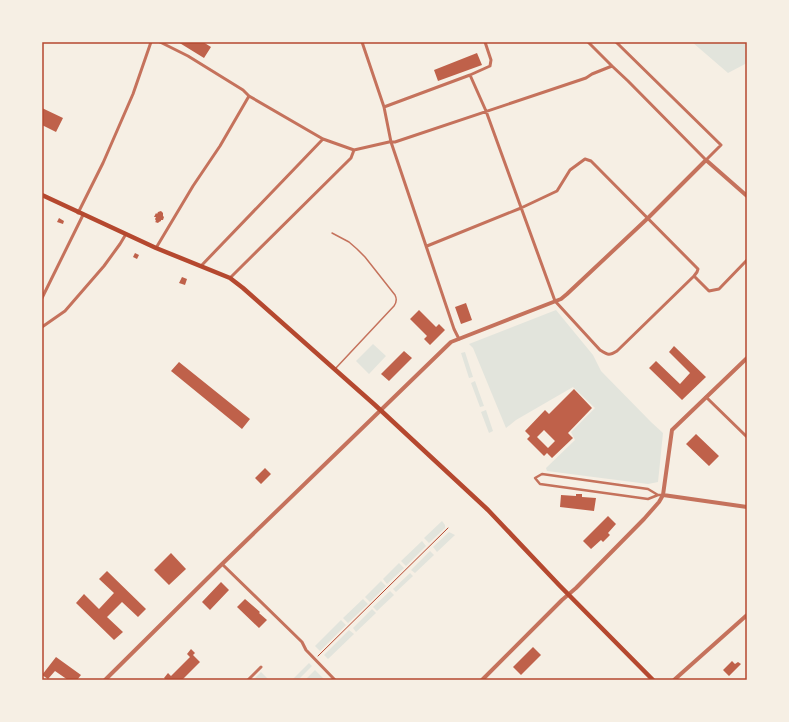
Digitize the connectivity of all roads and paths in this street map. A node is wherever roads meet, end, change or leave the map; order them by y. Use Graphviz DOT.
graph roads {
  1 [pos="151,42"];
  2 [pos="160,42"];
  3 [pos="362,42"];
  4 [pos="485,42"];
  5 [pos="588,42"];
  6 [pos="616,42"];
  7 [pos="612,66"];
  8 [pos="470,75"];
  9 [pos="249,96"];
  10 [pos="384,107"];
  11 [pos="486,111"];
  12 [pos="323,139"];
  13 [pos="392,142"];
  14 [pos="354,150"];
  15 [pos="706,160"];
  16 [pos="42,195"];
  17 [pos="747,196"];
  18 [pos="521,208"];
  19 [pos="81,214"];
  20 [pos="648,218"];
  21 [pos="332,233"];
  22 [pos="126,234"];
  23 [pos="427,246"];
  24 [pos="156,248"];
  25 [pos="747,260"];
  26 [pos="201,266"];
  27 [pos="694,276"];
  28 [pos="230,278"];
  29 [pos="42,298"];
  30 [pos="555,301"];
  31 [pos="42,325"];
  32 [pos="459,339"];
  33 [pos="747,358"];
  34 [pos="335,369"];
  35 [pos="706,397"];
  36 [pos="380,410"];
  37 [pos="747,437"];
  38 [pos="660,495"];
  39 [pos="747,507"];
  40 [pos="448,528"];
  41 [pos="222,564"];
  42 [pos="569,595"];
  43 [pos="747,615"];
  44 [pos="314,659"];
  45 [pos="261,667"];
  46 [pos="105,680"];
  47 [pos="248,680"];
  48 [pos="335,680"];
  49 [pos="482,680"];
  50 [pos="654,680"];
  51 [pos="674,680"];
  1 -- 19 [label="street"];
  2 -- 9 [label="street"];
  3 -- 10 [label="street"];
  4 -- 8 [label="street"];
  5 -- 7 [label="street"];
  6 -- 15 [label="street"];
  7 -- 11 [label="street"];
  7 -- 15 [label="street"];
  8 -- 10 [label="street"];
  8 -- 11 [label="street"];
  9 -- 12 [label="street"];
  9 -- 24 [label="street"];
  10 -- 13 [label="street"];
  11 -- 13 [label="street"];
  11 -- 18 [label="street"];
  12 -- 14 [label="street"];
  12 -- 26 [label="street"];
  13 -- 14 [label="street"];
  13 -- 23 [label="street"];
  14 -- 28 [label="street"];
  15 -- 17 [label="street"];
  15 -- 20 [label="street"];
  16 -- 19 [label="main road"];
  18 -- 20 [label="street"];
  18 -- 23 [label="street"];
  18 -- 30 [label="street"];
  19 -- 22 [label="main road"];
  19 -- 29 [label="street"];
  20 -- 27 [label="street"];
  20 -- 30 [label="street"];
  21 -- 34 [label="lane"];
  22 -- 24 [label="main road"];
  22 -- 31 [label="street"];
  23 -- 32 [label="street"];
  24 -- 26 [label="main road"];
  25 -- 27 [label="street"];
  26 -- 28 [label="main road"];
  27 -- 30 [label="street"];
  28 -- 34 [label="main road"];
  30 -- 32 [label="street"];
  32 -- 36 [label="street"];
  33 -- 35 [label="street"];
  34 -- 36 [label="main road"];
  35 -- 37 [label="street"];
  35 -- 38 [label="street"];
  36 -- 41 [label="street"];
  36 -- 42 [label="main road"];
  38 -- 38 [label="street"];
  38 -- 39 [label="street"];
  38 -- 42 [label="street"];
  40 -- 44 [label="path"];
  41 -- 44 [label="street"];
  41 -- 46 [label="street"];
  42 -- 49 [label="street"];
  42 -- 50 [label="main road"];
  43 -- 51 [label="street"];
  44 -- 48 [label="street"];
  45 -- 47 [label="street"];
}
